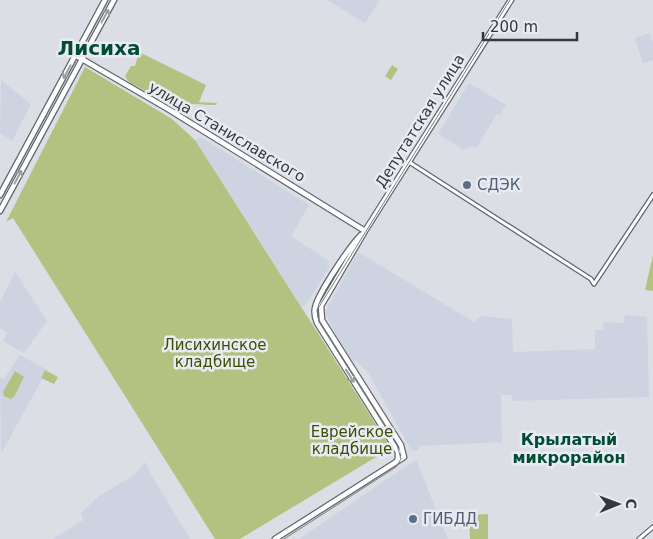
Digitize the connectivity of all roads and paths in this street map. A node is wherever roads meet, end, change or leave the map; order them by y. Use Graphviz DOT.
graph roads {
  1 [pos="105,0"];
  2 [pos="114,0"];
  3 [pos="511,0"];
  4 [pos="76,55"];
  5 [pos="82,59"];
  6 [pos="408,162"];
  7 [pos="0,195"];
  8 [pos="653,195"];
  9 [pos="0,211"];
  10 [pos="365,231"];
  11 [pos="396,463"];
  12 [pos="653,527"];
  13 [pos="275,539"];
  14 [pos="639,539"];
  1 -- 4 [label="main road"];
  5 -- 2 [label="main road, one-way"];
  3 -- 6 [label="main road, Депутатская улица"];
  4 -- 5 [label="main road, улица Станиславского"];
  4 -- 7 [label="main road, one-way"];
  9 -- 5 [label="main road, one-way"];
  5 -- 10 [label="main road, улица Станиславского"];
  6 -- 8 [label="street"];
  6 -- 10 [label="main road, Депутатская улица"];
  10 -- 11 [label="main road, Депутатская улица"];
  10 -- 11 [label="main road, Депутатская улица, one-way"];
  11 -- 13 [label="main road"];
  12 -- 14 [label="street"];
}
